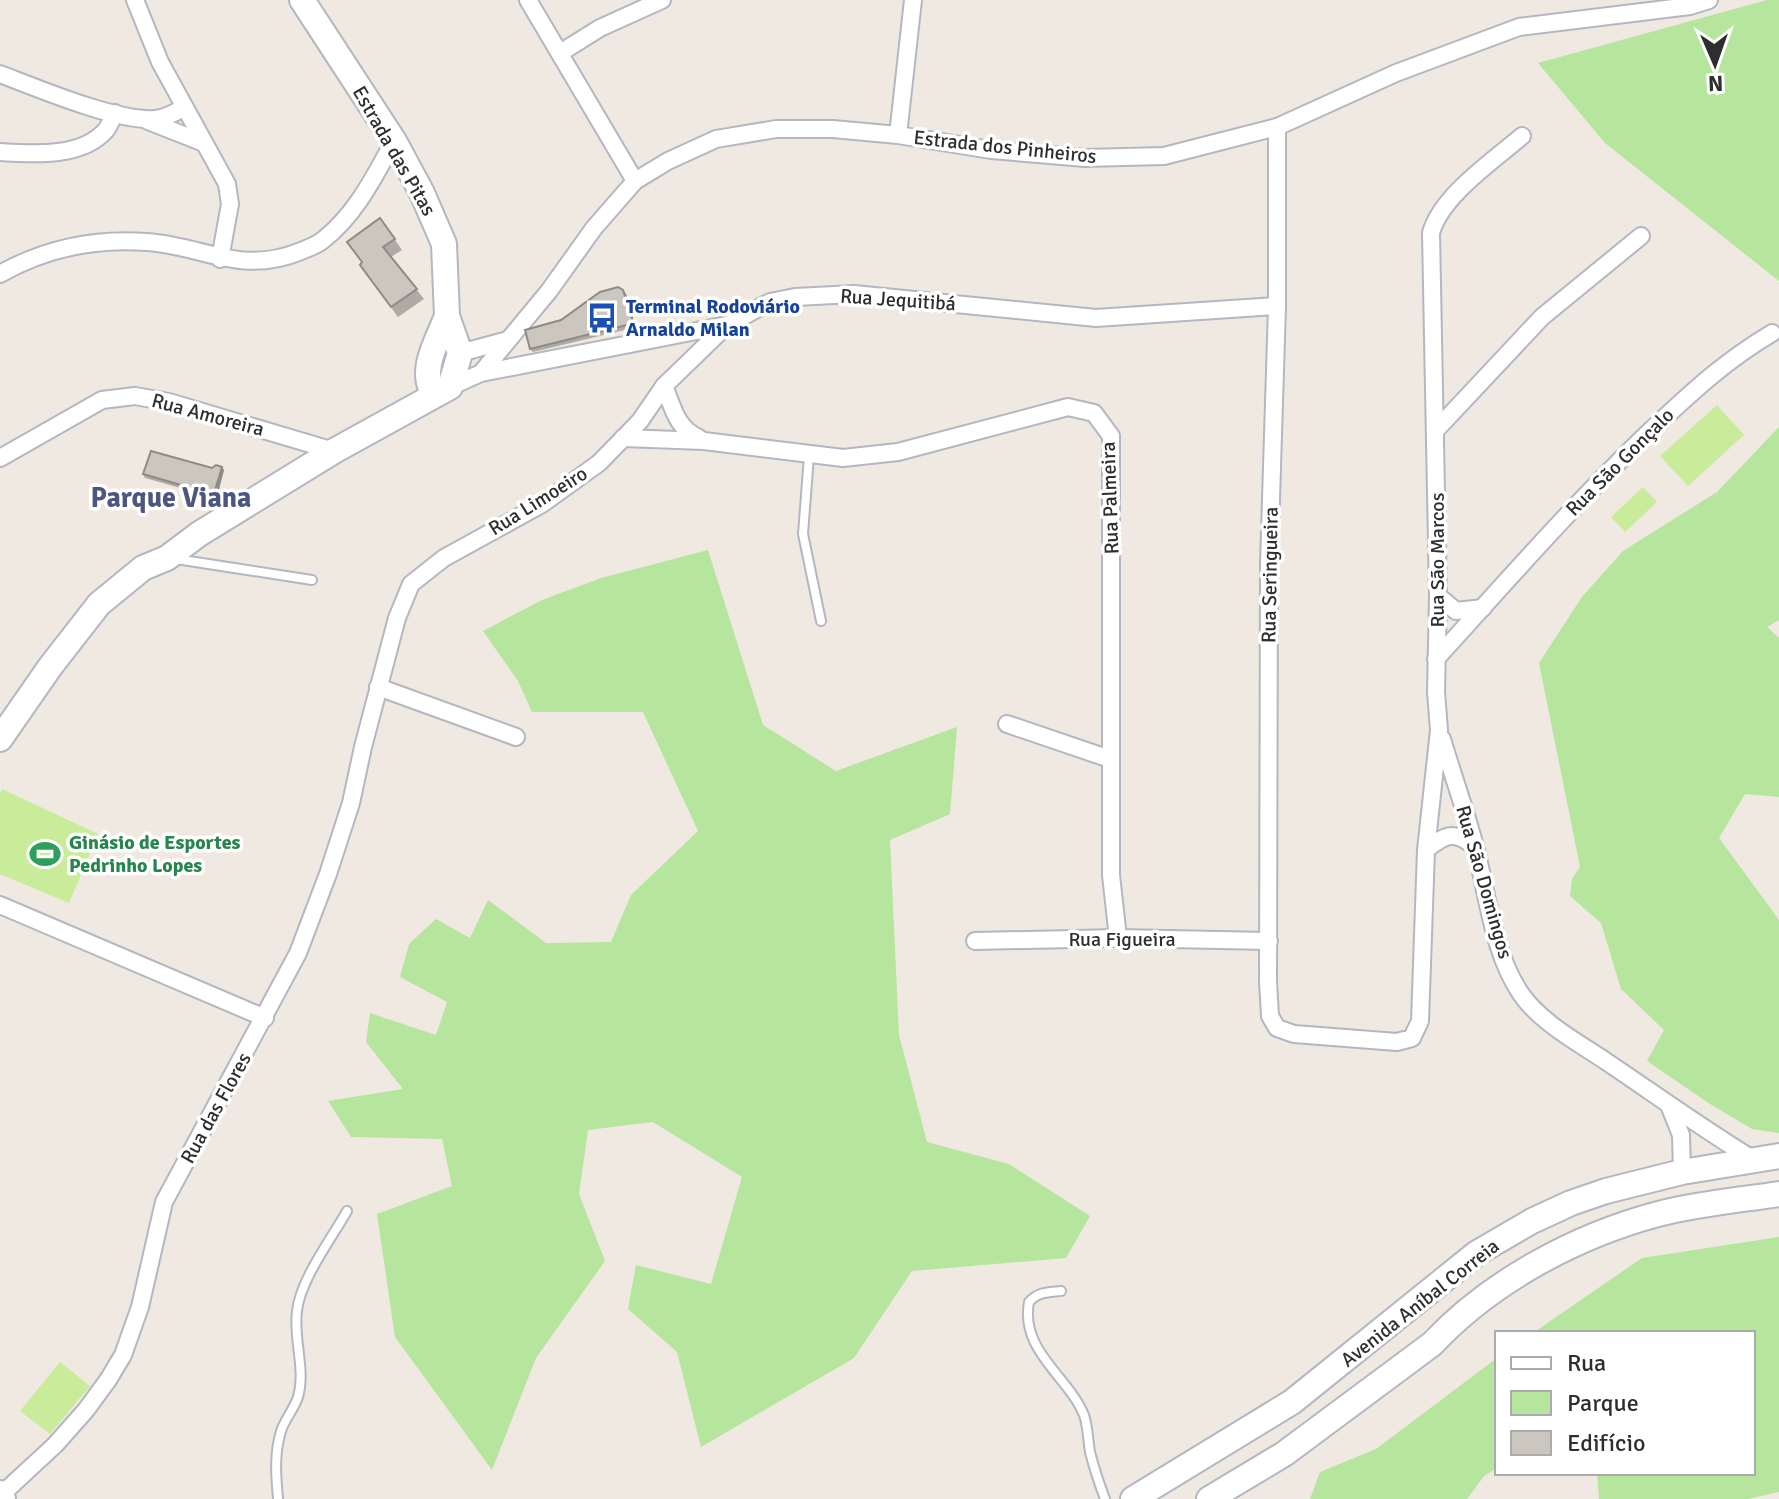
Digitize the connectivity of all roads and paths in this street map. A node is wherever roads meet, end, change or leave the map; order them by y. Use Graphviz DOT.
graph roads {
  1 [pos="135,0"];
  2 [pos="302,0"];
  3 [pos="528,0"];
  4 [pos="662,0"];
  5 [pos="913,0"];
  6 [pos="1592,0"];
  7 [pos="1709,0"];
  8 [pos="1691,3"];
  9 [pos="1586,17"];
  10 [pos="560,53"];
  11 [pos="0,74"];
  12 [pos="184,107"];
  13 [pos="115,113"];
  14 [pos="143,119"];
  15 [pos="1277,127"];
  16 [pos="898,135"];
  17 [pos="1522,136"];
  18 [pos="394,141"];
  19 [pos="204,143"];
  20 [pos="0,152"];
  21 [pos="635,181"];
  22 [pos="1641,236"];
  23 [pos="220,259"];
  24 [pos="0,274"];
  25 [pos="1277,306"];
  26 [pos="447,316"];
  27 [pos="727,325"];
  28 [pos="1772,333"];
  29 [pos="508,340"];
  30 [pos="460,353"];
  31 [pos="426,369"];
  32 [pos="481,373"];
  33 [pos="664,386"];
  34 [pos="442,391"];
  35 [pos="407,410"];
  36 [pos="1436,430"];
  37 [pos="623,438"];
  38 [pos="704,441"];
  39 [pos="334,451"];
  40 [pos="809,456"];
  41 [pos="0,458"];
  42 [pos="167,558"];
  43 [pos="312,580"];
  44 [pos="1438,596"];
  45 [pos="1483,608"];
  46 [pos="821,621"];
  47 [pos="1436,659"];
  48 [pos="378,687"];
  49 [pos="1007,724"];
  50 [pos="4,727"];
  51 [pos="1439,730"];
  52 [pos="516,737"];
  53 [pos="1110,759"];
  54 [pos="1475,847"];
  55 [pos="1426,850"];
  56 [pos="0,905"];
  57 [pos="1118,938"];
  58 [pos="975,941"];
  59 [pos="1269,941"];
  60 [pos="265,1018"];
  61 [pos="1273,1023"];
  62 [pos="1668,1103"];
  63 [pos="1779,1156"];
  64 [pos="1754,1160"];
  65 [pos="1682,1172"];
  66 [pos="1779,1194"];
  67 [pos="347,1211"];
  68 [pos="1061,1291"];
  69 [pos="1,1496"];
  70 [pos="278,1499"];
  71 [pos="1105,1499"];
  72 [pos="1133,1499"];
  73 [pos="1209,1499"];
  1 -- 12 [label="street"];
  2 -- 18 [label="main road, Estrada das Pitas"];
  3 -- 10 [label="street"];
  4 -- 10 [label="street"];
  5 -- 16 [label="street"];
  6 -- 9 [label="street"];
  7 -- 8 [label="street, Estrada dos Pinheiros"];
  8 -- 9 [label="street, Estrada dos Pinheiros"];
  9 -- 15 [label="street, Estrada dos Pinheiros"];
  10 -- 21 [label="street"];
  11 -- 13 [label="street"];
  12 -- 14 [label="street"];
  12 -- 19 [label="street"];
  13 -- 14 [label="street"];
  13 -- 20 [label="street"];
  14 -- 19 [label="street"];
  15 -- 16 [label="street, Estrada dos Pinheiros"];
  15 -- 25 [label="street, Rua Seringueira"];
  16 -- 21 [label="street, Estrada dos Pinheiros"];
  17 -- 36 [label="street, Rua São Marcos"];
  18 -- 23 [label="street"];
  18 -- 26 [label="main road, Estrada das Pitas"];
  19 -- 23 [label="street"];
  21 -- 29 [label="street, Estrada dos Pinheiros"];
  22 -- 36 [label="street"];
  23 -- 24 [label="street"];
  25 -- 27 [label="street, Rua Jequitibá"];
  25 -- 59 [label="street, Rua Seringueira"];
  26 -- 30 [label="main road, Estrada das Pitas"];
  26 -- 31 [label="main road, Estrada das Pitas"];
  27 -- 32 [label="street, Rua Jequitibá"];
  27 -- 33 [label="street, Rua Limoeiro"];
  28 -- 45 [label="street, Rua São Gonçalo"];
  29 -- 30 [label="street"];
  29 -- 32 [label="street, Estrada dos Pinheiros"];
  30 -- 31 [label="main road"];
  30 -- 34 [label="main road"];
  31 -- 34 [label="main road"];
  31 -- 35 [label="main road"];
  32 -- 34 [label="street, Estrada dos Pinheiros"];
  33 -- 37 [label="street, Rua Limoeiro"];
  33 -- 38 [label="street"];
  34 -- 35 [label="main road, Estrada dos Pinheiros"];
  35 -- 39 [label="main road, Estrada dos Pinheiros"];
  36 -- 44 [label="street, Rua São Marcos"];
  37 -- 38 [label="street, Rua Palmeira"];
  37 -- 48 [label="street, Rua Limoeiro"];
  38 -- 40 [label="street, Rua Palmeira"];
  39 -- 41 [label="street, Rua Amoreira"];
  39 -- 42 [label="main road, Estrada dos Pinheiros"];
  40 -- 46 [label="lane"];
  40 -- 53 [label="street, Rua Palmeira"];
  42 -- 43 [label="lane"];
  42 -- 50 [label="main road, Estrada dos Pinheiros"];
  44 -- 45 [label="street"];
  44 -- 47 [label="street, Rua São Marcos"];
  45 -- 47 [label="street, Rua São Gonçalo"];
  47 -- 51 [label="street, Rua São Marcos"];
  48 -- 52 [label="street"];
  48 -- 60 [label="street, Rua das Flores"];
  49 -- 53 [label="street"];
  51 -- 54 [label="street, Rua São Domingos"];
  51 -- 55 [label="street, Rua São Marcos"];
  53 -- 57 [label="street, Rua Palmeira"];
  54 -- 55 [label="street"];
  54 -- 62 [label="street, Rua São Domingos"];
  55 -- 61 [label="street, Rua São Marcos"];
  56 -- 60 [label="street"];
  57 -- 58 [label="street, Rua Figueira"];
  57 -- 59 [label="street, Rua Figueira"];
  59 -- 61 [label="street, Rua Seringueira"];
  60 -- 69 [label="street, Rua das Flores"];
  62 -- 64 [label="street, Rua São Domingos"];
  62 -- 65 [label="street"];
  63 -- 64 [label="main road, Avenida Aníbal Correia"];
  64 -- 65 [label="main road, Avenida Aníbal Correia"];
  65 -- 72 [label="main road, Avenida Aníbal Correia"];
  66 -- 73 [label="main road, Avenida Aníbal Correia"];
  67 -- 70 [label="lane"];
  68 -- 71 [label="lane"];
}
